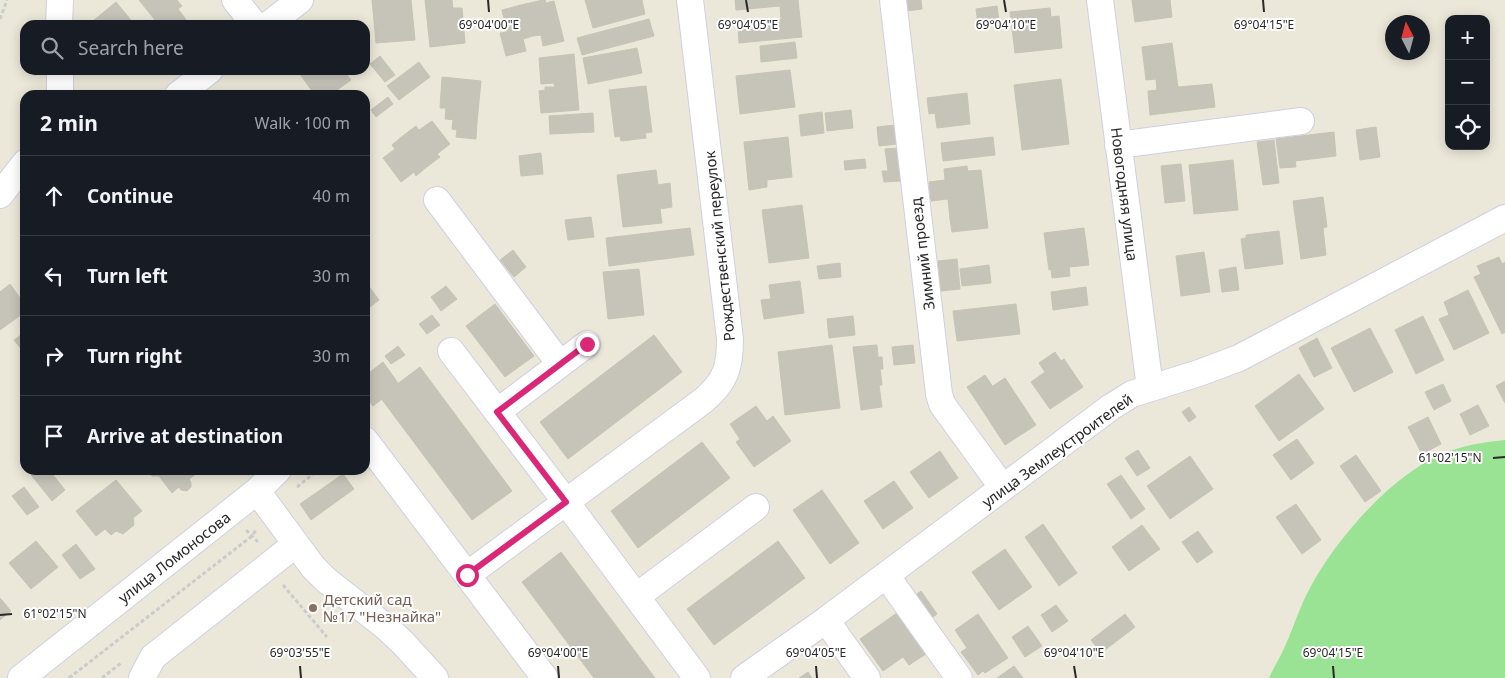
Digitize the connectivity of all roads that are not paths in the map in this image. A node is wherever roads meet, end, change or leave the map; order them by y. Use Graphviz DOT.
graph roads {
  1 [pos="60,0"];
  2 [pos="235,0"];
  3 [pos="690,0"];
  4 [pos="893,0"];
  5 [pos="1100,0"];
  6 [pos="292,2"];
  7 [pos="59,20"];
  8 [pos="250,20"];
  9 [pos="273,20"];
  10 [pos="60,75"];
  11 [pos="204,75"];
  12 [pos="60,90"];
  13 [pos="184,90"];
  14 [pos="1301,120"];
  15 [pos="1118,146"];
  16 [pos="20,169"];
  17 [pos="0,195"];
  18 [pos="437,200"];
  19 [pos="1505,218"];
  20 [pos="587,344"];
  21 [pos="451,351"];
  22 [pos="560,364"];
  23 [pos="1150,388"];
  24 [pos="497,412"];
  25 [pos="370,447"];
  26 [pos="273,475"];
  27 [pos="1003,488"];
  28 [pos="257,491"];
  29 [pos="566,502"];
  30 [pos="756,507"];
  31 [pos="296,544"];
  32 [pos="467,575"];
  33 [pos="886,575"];
  34 [pos="637,596"];
  35 [pos="826,620"];
  36 [pos="21,678"];
  37 [pos="142,678"];
  38 [pos="435,678"];
  39 [pos="545,678"];
  40 [pos="697,678"];
  41 [pos="744,678"];
  42 [pos="867,678"];
  43 [pos="959,678"];
  1 -- 7 [label="street"];
  2 -- 8 [label="street"];
  3 -- 29 [label="street, Рождественский переулок"];
  4 -- 27 [label="street, Зимний проезд"];
  5 -- 15 [label="street, Новогодняя улица"];
  6 -- 9 [label="street"];
  10 -- 12 [label="street"];
  11 -- 13 [label="street"];
  14 -- 15 [label="street"];
  15 -- 23 [label="street, Новогодняя улица"];
  16 -- 17 [label="street"];
  18 -- 22 [label="street"];
  19 -- 23 [label="street, улица Землеустроителей"];
  20 -- 22 [label="street"];
  21 -- 24 [label="street"];
  22 -- 24 [label="street"];
  23 -- 27 [label="street, улица Землеустроителей"];
  24 -- 29 [label="street"];
  25 -- 32 [label="street"];
  26 -- 28 [label="street, улица Ломоносова"];
  27 -- 33 [label="street, улица Землеустроителей"];
  28 -- 31 [label="street"];
  28 -- 36 [label="street, улица Ломоносова"];
  29 -- 32 [label="street, Рождественский переулок"];
  29 -- 34 [label="street"];
  30 -- 34 [label="street"];
  31 -- 37 [label="street"];
  31 -- 38 [label="street"];
  32 -- 39 [label="street"];
  33 -- 35 [label="street, улица Землеустроителей"];
  33 -- 43 [label="street"];
  34 -- 40 [label="street"];
  35 -- 41 [label="street, улица Землеустроителей"];
  35 -- 42 [label="street"];
}
